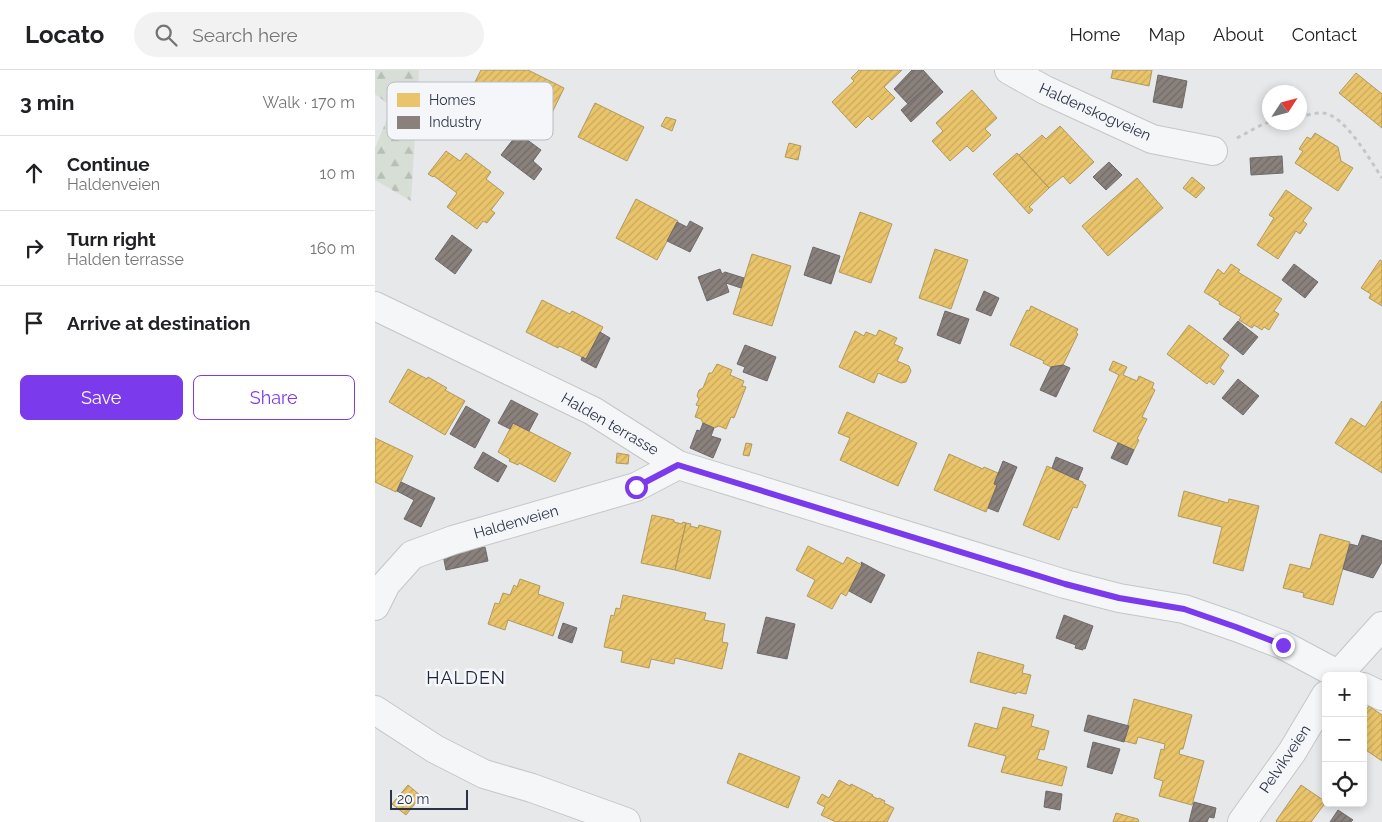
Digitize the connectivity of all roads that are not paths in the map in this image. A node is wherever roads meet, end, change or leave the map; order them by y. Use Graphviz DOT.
graph roads {
  1 [pos="1009,70"];
  2 [pos="1213,151"];
  3 [pos="375,306"];
  4 [pos="678,465"];
  5 [pos="375,606"];
  6 [pos="1382,626"];
  7 [pos="1324,672"];
  8 [pos="1343,672"];
  9 [pos="1367,689"];
  10 [pos="1382,696"];
  11 [pos="1322,703"];
  12 [pos="375,710"];
  13 [pos="626,822"];
  14 [pos="1242,822"];
  1 -- 2 [label="street, Haldenskogveien"];
  3 -- 4 [label="street, Halden terrasse"];
  4 -- 5 [label="street, Haldenveien"];
  4 -- 7 [label="street, Halden terrasse"];
  6 -- 8 [label="street, Pelvikveien"];
  9 -- 10 [label="street"];
  11 -- 14 [label="street, Pelvikveien"];
  12 -- 13 [label="street"];
}
